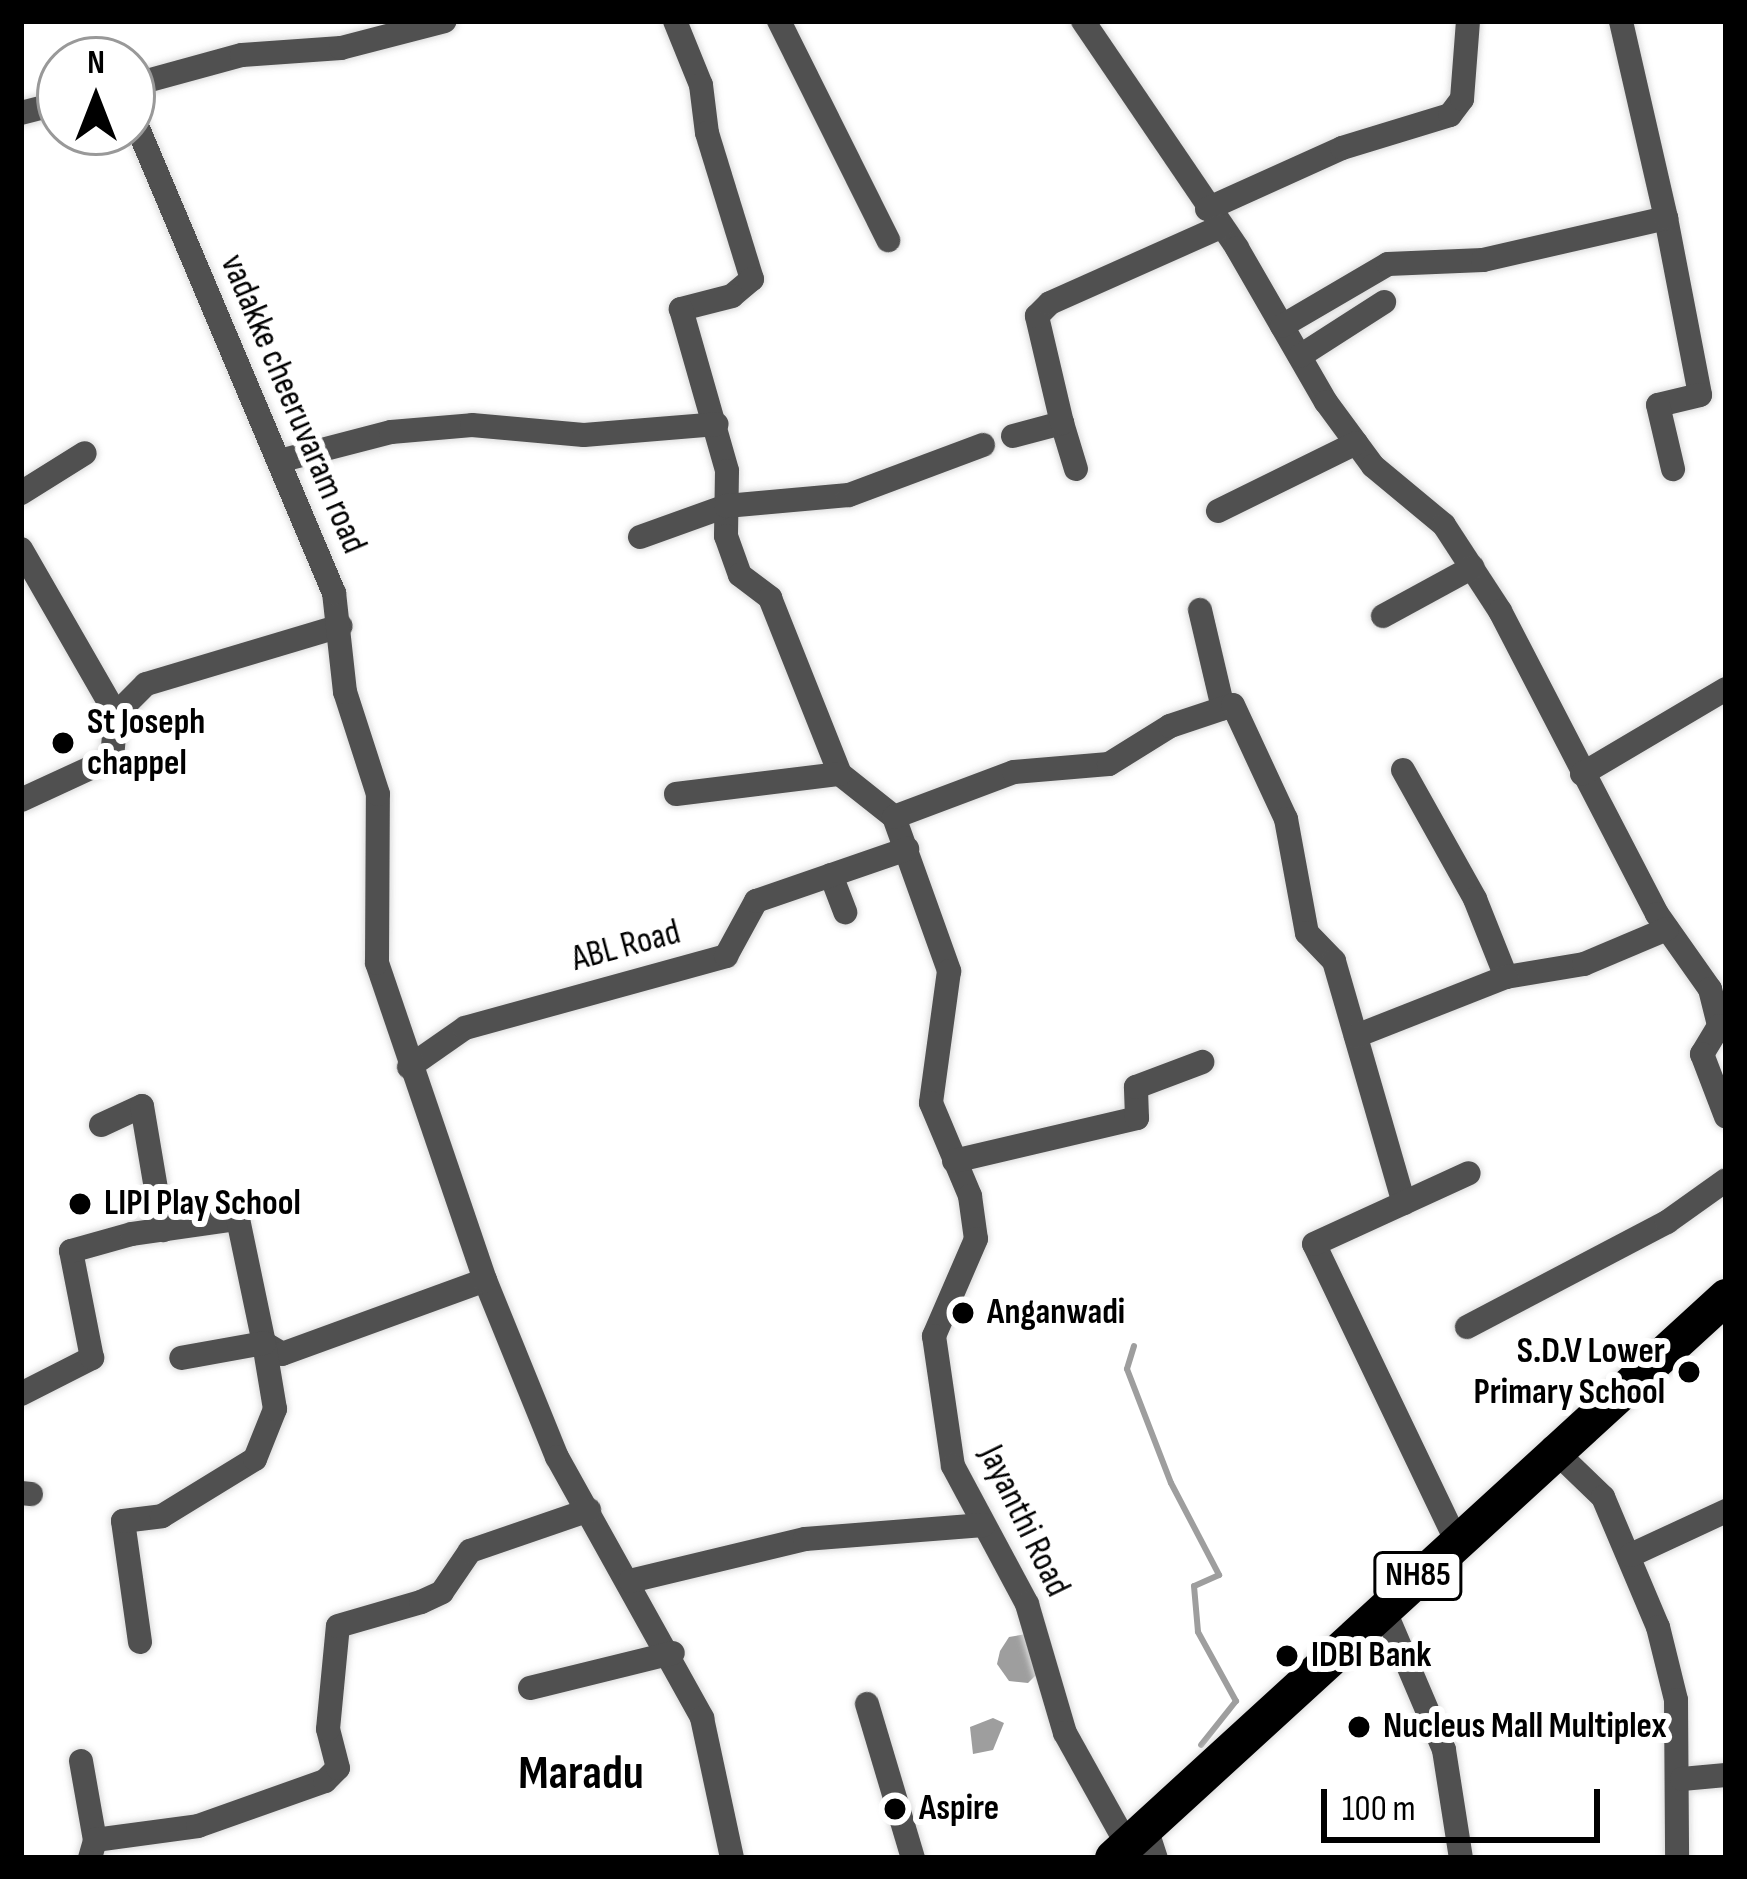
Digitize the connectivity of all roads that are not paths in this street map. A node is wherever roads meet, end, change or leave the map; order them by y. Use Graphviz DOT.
graph roads {
  1 [pos="445,21"];
  2 [pos="675,21"];
  3 [pos="778,21"];
  4 [pos="1082,21"];
  5 [pos="1468,21"];
  6 [pos="1621,21"];
  7 [pos="156,79"];
  8 [pos="149,156"];
  9 [pos="1214,218"];
  10 [pos="1666,218"];
  11 [pos="887,240"];
  12 [pos="1384,302"];
  13 [pos="1282,326"];
  14 [pos="1300,356"];
  15 [pos="1062,423"];
  16 [pos="717,424"];
  17 [pos="1013,436"];
  18 [pos="1357,443"];
  19 [pos="983,445"];
  20 [pos="85,453"];
  21 [pos="283,460"];
  22 [pos="1076,469"];
  23 [pos="1673,469"];
  24 [pos="21,493"];
  25 [pos="726,506"];
  26 [pos="1218,511"];
  27 [pos="640,537"];
  28 [pos="21,549"];
  29 [pos="1454,580"];
  30 [pos="1200,610"];
  31 [pos="1383,616"];
  32 [pos="340,626"];
  33 [pos="1726,689"];
  34 [pos="1223,708"];
  35 [pos="116,714"];
  36 [pos="1403,770"];
  37 [pos="840,774"];
  38 [pos="1582,774"];
  39 [pos="676,794"];
  40 [pos="21,800"];
  41 [pos="894,817"];
  42 [pos="907,849"];
  43 [pos="831,875"];
  44 [pos="844,912"];
  45 [pos="1667,929"];
  46 [pos="1506,977"];
  47 [pos="1356,1036"];
  48 [pos="1202,1062"];
  49 [pos="410,1066"];
  50 [pos="1726,1117"];
  51 [pos="101,1125"];
  52 [pos="954,1161"];
  53 [pos="1469,1173"];
  54 [pos="1726,1180"];
  55 [pos="1404,1203"];
  56 [pos="164,1230"];
  57 [pos="485,1280"];
  58 [pos="1726,1297"];
  59 [pos="1467,1327"];
  60 [pos="264,1343"];
  61 [pos="182,1358"];
  62 [pos="21,1394"];
  63 [pos="1552,1448"];
  64 [pos="589,1510"];
  65 [pos="1726,1511"];
  66 [pos="983,1525"];
  67 [pos="1456,1540"];
  68 [pos="1631,1555"];
  69 [pos="630,1581"];
  70 [pos="1384,1609"];
  71 [pos="140,1642"];
  72 [pos="673,1653"];
  73 [pos="530,1688"];
  74 [pos="867,1704"];
  75 [pos="81,1761"];
  76 [pos="1726,1774"];
  77 [pos="1682,1778"];
  78 [pos="1136,1848"];
  79 [pos="93,1849"];
  80 [pos="732,1858"];
  81 [pos="914,1858"];
  82 [pos="1461,1858"];
  83 [pos="1677,1858"];
  1 -- 7 [label="street"];
  2 -- 16 [label="street"];
  3 -- 11 [label="street"];
  4 -- 9 [label="street"];
  5 -- 9 [label="street"];
  6 -- 10 [label="street"];
  8 -- 21 [label="street, vadakke cheeruvaram road"];
  9 -- 13 [label="street"];
  9 -- 15 [label="street"];
  10 -- 13 [label="street"];
  10 -- 23 [label="street"];
  12 -- 14 [label="street"];
  13 -- 14 [label="street"];
  14 -- 18 [label="street"];
  15 -- 17 [label="street"];
  15 -- 22 [label="street"];
  16 -- 21 [label="street"];
  16 -- 25 [label="street"];
  18 -- 26 [label="street"];
  18 -- 29 [label="street"];
  19 -- 25 [label="street"];
  20 -- 24 [label="street"];
  21 -- 32 [label="street, vadakke cheeruvaram road"];
  25 -- 27 [label="street"];
  25 -- 37 [label="street"];
  28 -- 35 [label="street"];
  29 -- 31 [label="street"];
  29 -- 38 [label="street"];
  30 -- 34 [label="street"];
  32 -- 35 [label="street"];
  32 -- 49 [label="street, vadakke cheeruvaram road"];
  33 -- 38 [label="street"];
  34 -- 41 [label="street"];
  34 -- 47 [label="street"];
  35 -- 40 [label="street"];
  36 -- 46 [label="street"];
  37 -- 39 [label="street"];
  37 -- 41 [label="street"];
  38 -- 45 [label="street"];
  41 -- 42 [label="street, Jayanthi Road"];
  42 -- 43 [label="street, ABL Road"];
  42 -- 52 [label="street, Jayanthi Road"];
  43 -- 44 [label="street"];
  43 -- 49 [label="street, ABL Road"];
  45 -- 46 [label="street"];
  45 -- 50 [label="street"];
  46 -- 47 [label="street"];
  47 -- 55 [label="street"];
  48 -- 52 [label="street"];
  49 -- 57 [label="street, vadakke cheeruvaram road"];
  51 -- 56 [label="street"];
  52 -- 66 [label="street, Jayanthi Road"];
  53 -- 55 [label="street"];
  54 -- 59 [label="street"];
  55 -- 67 [label="street"];
  56 -- 60 [label="street"];
  56 -- 62 [label="street"];
  57 -- 60 [label="street"];
  57 -- 64 [label="street, vadakke cheeruvaram road"];
  58 -- 63 [label="highway, NH85"];
  60 -- 61 [label="street"];
  60 -- 71 [label="street"];
  63 -- 67 [label="highway, NH85"];
  63 -- 68 [label="street"];
  64 -- 69 [label="street, vadakke cheeruvaram road"];
  64 -- 79 [label="street"];
  65 -- 68 [label="street"];
  66 -- 69 [label="street"];
  66 -- 78 [label="street, Jayanthi Road"];
  67 -- 70 [label="highway, NH85"];
  68 -- 77 [label="street"];
  69 -- 72 [label="street, vadakke cheeruvaram road"];
  70 -- 78 [label="highway, NH85"];
  70 -- 82 [label="street"];
  72 -- 73 [label="street"];
  72 -- 80 [label="street, vadakke cheeruvaram road"];
  74 -- 81 [label="street"];
  75 -- 79 [label="street"];
  76 -- 77 [label="street"];
  77 -- 83 [label="street"];
}
